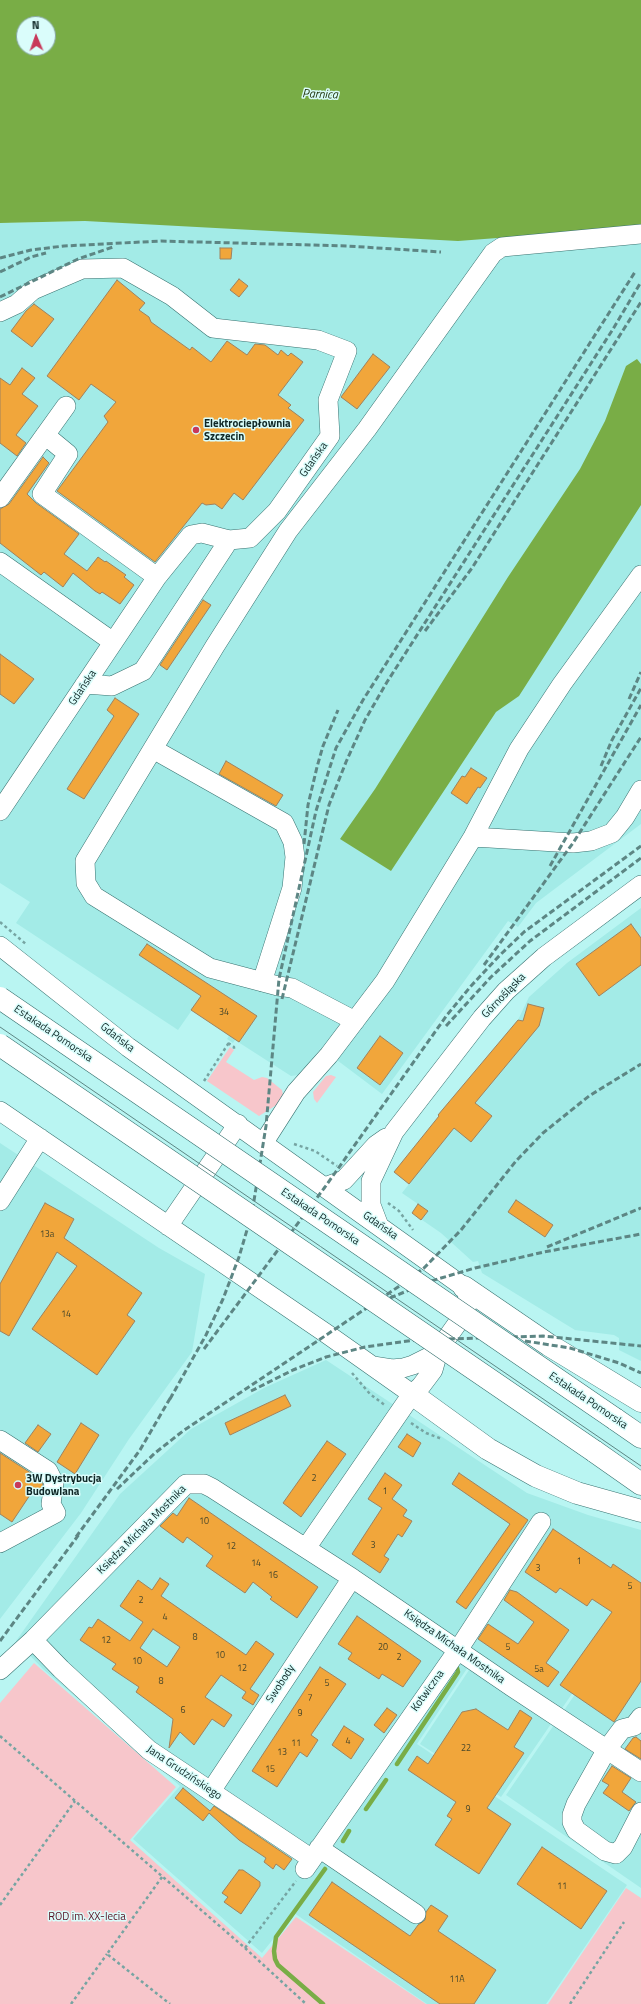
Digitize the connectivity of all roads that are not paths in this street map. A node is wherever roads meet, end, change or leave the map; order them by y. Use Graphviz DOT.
graph roads {
  1 [pos="641,234"];
  2 [pos="0,312"];
  3 [pos="66,406"];
  4 [pos="45,435"];
  5 [pos="0,498"];
  6 [pos="229,540"];
  7 [pos="0,562"];
  8 [pos="641,575"];
  9 [pos="157,577"];
  10 [pos="113,642"];
  11 [pos="85,684"];
  12 [pos="153,749"];
  13 [pos="641,790"];
  14 [pos="0,811"];
  15 [pos="473,837"];
  16 [pos="641,885"];
  17 [pos="0,946"];
  18 [pos="262,982"];
  19 [pos="0,998"];
  20 [pos="355,1021"];
  21 [pos="0,1045"];
  22 [pos="0,1110"];
  23 [pos="238,1124"];
  24 [pos="394,1132"];
  25 [pos="40,1138"];
  26 [pos="264,1142"];
  27 [pos="325,1187"];
  28 [pos="0,1201"];
  29 [pos="168,1226"];
  30 [pos="379,1226"];
  31 [pos="465,1287"];
  32 [pos="439,1349"];
  33 [pos="371,1365"];
  34 [pos="412,1394"];
  35 [pos="641,1401"];
  36 [pos="641,1437"];
  37 [pos="0,1440"];
  38 [pos="641,1484"];
  39 [pos="641,1511"];
  40 [pos="541,1522"];
  41 [pos="0,1543"];
  42 [pos="306,1548"];
  43 [pos="352,1578"];
  44 [pos="33,1640"];
  45 [pos="458,1650"];
  46 [pos="0,1670"];
  47 [pos="639,1725"];
  48 [pos="604,1747"];
  49 [pos="641,1772"];
  50 [pos="211,1791"];
  51 [pos="641,1812"];
  52 [pos="312,1859"];
  53 [pos="416,1914"];
  1 -- 12 [label="street"];
  2 -- 6 [label="street, Gdańska"];
  3 -- 4 [label="street"];
  4 -- 5 [label="street"];
  4 -- 9 [label="street"];
  6 -- 9 [label="street, Gdańska"];
  6 -- 11 [label="street"];
  7 -- 10 [label="street"];
  8 -- 15 [label="street"];
  9 -- 10 [label="street, Gdańska"];
  10 -- 11 [label="street, Gdańska"];
  11 -- 14 [label="street, Gdańska"];
  12 -- 18 [label="street"];
  12 -- 18 [label="street"];
  13 -- 15 [label="street"];
  15 -- 20 [label="street"];
  16 -- 24 [label="street, Górnośląska"];
  17 -- 23 [label="street, Gdańska"];
  18 -- 20 [label="street"];
  19 -- 36 [label="main road, Estakada Pomorska, bridge"];
  20 -- 26 [label="street"];
  21 -- 38 [label="main road, bridge"];
  22 -- 25 [label="street"];
  23 -- 26 [label="street, Gdańska"];
  23 -- 29 [label="street"];
  24 -- 27 [label="street, Górnośląska"];
  24 -- 30 [label="street, Górnośląska"];
  25 -- 28 [label="street"];
  25 -- 29 [label="street"];
  26 -- 27 [label="street, Gdańska"];
  27 -- 30 [label="street, Gdańska"];
  29 -- 33 [label="street"];
  30 -- 31 [label="street, Gdańska"];
  31 -- 32 [label="street"];
  31 -- 35 [label="main road"];
  32 -- 33 [label="street"];
  32 -- 34 [label="street"];
  33 -- 34 [label="street"];
  34 -- 39 [label="main road"];
  34 -- 42 [label="street"];
  37 -- 41 [label="street"];
  40 -- 45 [label="street, Kotwiczna"];
  42 -- 43 [label="street, Księdza Michała Mostnika"];
  42 -- 44 [label="street, Księdza Michała Mostnika"];
  43 -- 45 [label="street, Księdza Michała Mostnika"];
  43 -- 50 [label="street, Swobody"];
  44 -- 46 [label="street"];
  44 -- 50 [label="street, Jana Grudzińskiego"];
  45 -- 48 [label="street, Księdza Michała Mostnika"];
  45 -- 52 [label="street, Kotwiczna"];
  47 -- 48 [label="street"];
  48 -- 49 [label="street, Księdza Michała Mostnika"];
  48 -- 51 [label="street"];
  50 -- 52 [label="street, Jana Grudzińskiego"];
  52 -- 53 [label="street, Jana Grudzińskiego"];
}
